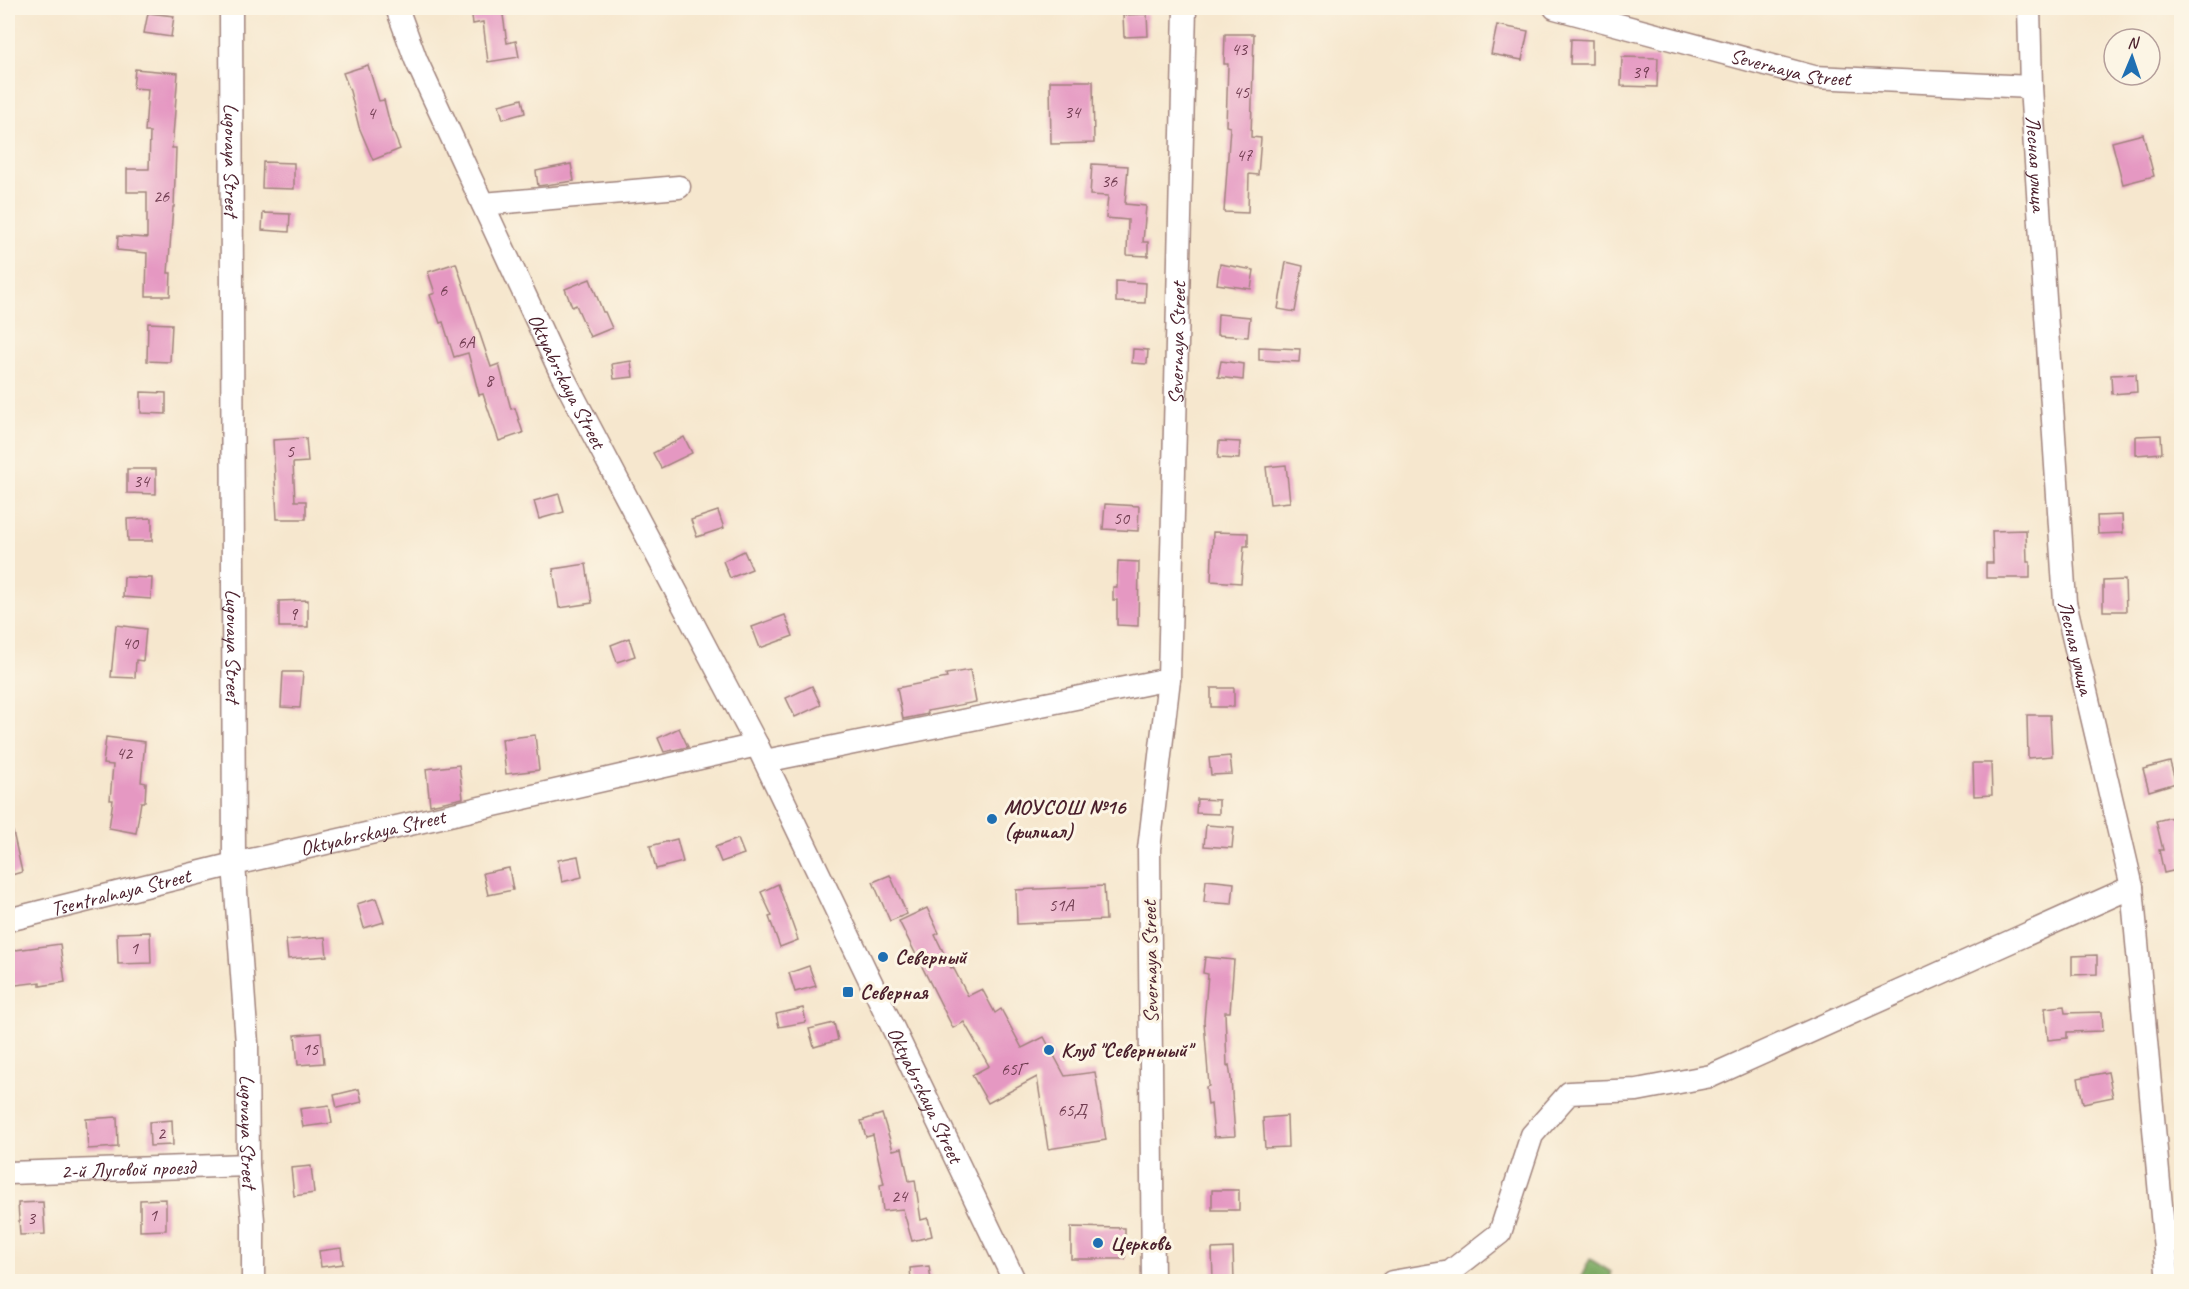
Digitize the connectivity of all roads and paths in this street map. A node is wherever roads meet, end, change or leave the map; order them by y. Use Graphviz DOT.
graph roads {
  1 [pos="231,8"];
  2 [pos="397,8"];
  3 [pos="1185,8"];
  4 [pos="1555,8"];
  5 [pos="2029,8"];
  6 [pos="2031,87"];
  7 [pos="679,187"];
  8 [pos="483,204"];
  9 [pos="1169,679"];
  10 [pos="761,753"];
  11 [pos="234,864"];
  12 [pos="2132,887"];
  13 [pos="8,920"];
  14 [pos="248,1165"];
  15 [pos="8,1173"];
  16 [pos="253,1281"];
  17 [pos="1015,1281"];
  18 [pos="1153,1281"];
  19 [pos="1392,1281"];
  20 [pos="2168,1281"];
  1 -- 11 [label="street, Lugovaya Street"];
  2 -- 8 [label="street, Oktyabrskaya Street"];
  3 -- 9 [label="street, Severnaya Street"];
  4 -- 6 [label="street, Severnaya Street"];
  5 -- 6 [label="street, Лесная улица"];
  6 -- 12 [label="street, Лесная улица"];
  7 -- 8 [label="street"];
  8 -- 10 [label="street, Oktyabrskaya Street"];
  9 -- 10 [label="street"];
  9 -- 18 [label="street, Severnaya Street"];
  10 -- 11 [label="street, Oktyabrskaya Street"];
  10 -- 17 [label="street, Oktyabrskaya Street"];
  11 -- 13 [label="street, Tsentralnaya Street"];
  11 -- 14 [label="street, Lugovaya Street"];
  12 -- 19 [label="street"];
  12 -- 20 [label="street, Лесная улица"];
  14 -- 15 [label="street, 2-й Луговой проезд"];
  14 -- 16 [label="street, Lugovaya Street"];
}
